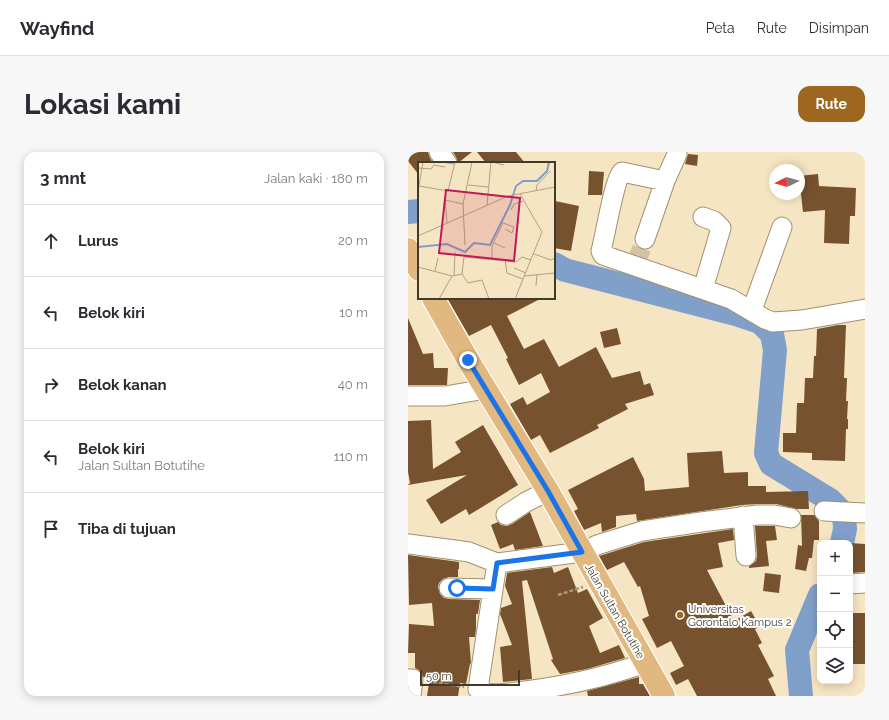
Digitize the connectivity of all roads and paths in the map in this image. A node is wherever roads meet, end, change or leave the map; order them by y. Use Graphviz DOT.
graph roads {
  1 [pos="439,152"];
  2 [pos="677,154"];
  3 [pos="446,162"];
  4 [pos="665,181"];
  5 [pos="703,218"];
  6 [pos="782,227"];
  7 [pos="645,239"];
  8 [pos="408,249"];
  9 [pos="418,268"];
  10 [pos="703,289"];
  11 [pos="434,299"];
  12 [pos="865,309"];
  13 [pos="752,310"];
  14 [pos="486,389"];
  15 [pos="408,396"];
  16 [pos="548,491"];
  17 [pos="831,512"];
  18 [pos="862,513"];
  19 [pos="506,515"];
  20 [pos="743,516"];
  21 [pos="791,518"];
  22 [pos="408,544"];
  23 [pos="582,552"];
  24 [pos="746,556"];
  25 [pos="497,563"];
  26 [pos="599,582"];
  27 [pos="865,583"];
  28 [pos="853,584"];
  29 [pos="449,588"];
  30 [pos="493,589"];
  31 [pos="558,595"];
  32 [pos="645,663"];
  33 [pos="411,685"];
  34 [pos="478,689"];
  35 [pos="664,696"];
  1 -- 3 [label="street"];
  2 -- 4 [label="street"];
  4 -- 7 [label="street"];
  4 -- 10 [label="street"];
  5 -- 10 [label="street"];
  6 -- 13 [label="street"];
  8 -- 9 [label="main road"];
  10 -- 13 [label="street"];
  11 -- 14 [label="main road, Jalan Sultan Botutihe"];
  12 -- 13 [label="street"];
  14 -- 15 [label="street"];
  14 -- 16 [label="main road, Jalan Sultan Botutihe"];
  16 -- 19 [label="street"];
  16 -- 23 [label="main road, Jalan Sultan Botutihe"];
  17 -- 18 [label="street"];
  20 -- 21 [label="street"];
  20 -- 23 [label="street"];
  20 -- 24 [label="street"];
  22 -- 25 [label="street"];
  23 -- 25 [label="street"];
  23 -- 26 [label="main road, Jalan Sultan Botutihe"];
  25 -- 30 [label="street"];
  26 -- 31 [label="path"];
  26 -- 32 [label="main road, Jalan Sultan Botutihe"];
  27 -- 28 [label="street"];
  29 -- 30 [label="street"];
  30 -- 34 [label="street"];
  32 -- 34 [label="street"];
  32 -- 35 [label="main road, Jalan Sultan Botutihe"];
  33 -- 34 [label="path"];
}
